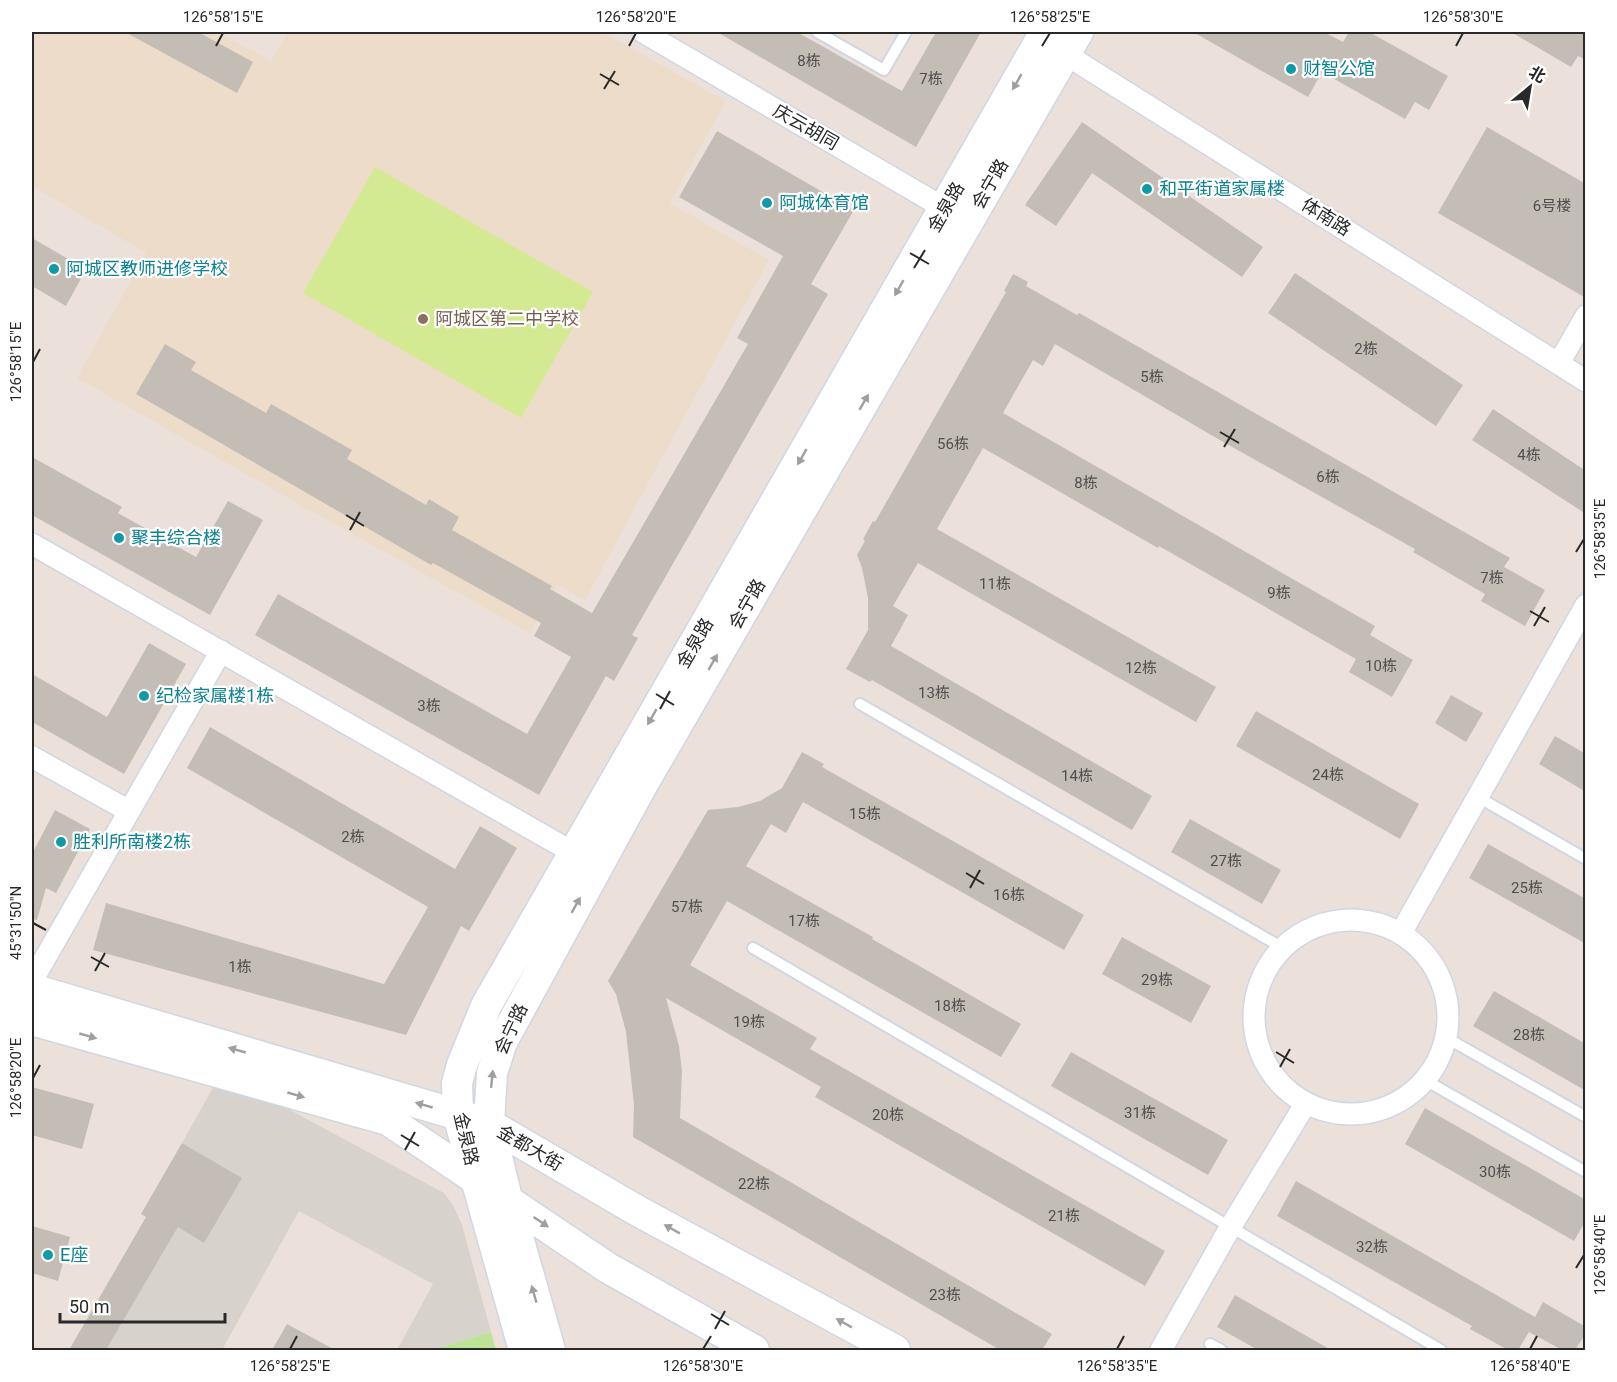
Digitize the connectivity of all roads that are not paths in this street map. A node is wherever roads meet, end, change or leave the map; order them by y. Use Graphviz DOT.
graph roads {
  1 [pos="643,32"];
  2 [pos="817,32"];
  3 [pos="906,32"];
  4 [pos="1046,32"];
  5 [pos="1071,43"];
  6 [pos="957,215"];
  7 [pos="1586,316"];
  8 [pos="1559,363"];
  9 [pos="1586,381"];
  10 [pos="32,544"];
  11 [pos="1586,605"];
  12 [pos="221,651"];
  13 [pos="860,704"];
  14 [pos="32,757"];
  15 [pos="1478,797"];
  16 [pos="129,811"];
  17 [pos="574,853"];
  18 [pos="1586,859"];
  19 [pos="1401,933"];
  20 [pos="753,948"];
  21 [pos="1283,948"];
  22 [pos="32,981"];
  23 [pos="32,989"];
  24 [pos="32,1020"];
  25 [pos="1446,1037"];
  26 [pos="1425,1080"];
  27 [pos="1306,1103"];
  28 [pos="458,1115"];
  29 [pos="1586,1117"];
  30 [pos="489,1124"];
  31 [pos="1586,1172"];
  32 [pos="475,1178"];
  33 [pos="507,1198"];
  34 [pos="1231,1226"];
  35 [pos="1209,1344"];
  36 [pos="524,1350"];
  37 [pos="550,1350"];
  38 [pos="754,1350"];
  39 [pos="895,1350"];
  40 [pos="1161,1350"];
  41 [pos="1221,1350"];
  42 [pos="1441,1350"];
  1 -- 6 [label="street, 庆云胡同"];
  2 -- 3 [label="lane"];
  4 -- 6 [label="main road, 金泉路, one-way"];
  5 -- 6 [label="main road, 会宁路"];
  5 -- 8 [label="street, 体南路"];
  6 -- 17 [label="main road, 金泉路, one-way"];
  30 -- 6 [label="main road, 会宁路, one-way"];
  7 -- 8 [label="street"];
  8 -- 9 [label="street, 体南路"];
  10 -- 12 [label="street"];
  11 -- 15 [label="street"];
  12 -- 16 [label="street"];
  12 -- 17 [label="street"];
  13 -- 21 [label="lane"];
  14 -- 16 [label="street"];
  15 -- 18 [label="lane"];
  15 -- 19 [label="street"];
  16 -- 22 [label="street"];
  17 -- 28 [label="main road, 金泉路"];
  19 -- 21 [label="street"];
  19 -- 25 [label="street"];
  20 -- 34 [label="lane"];
  21 -- 27 [label="street"];
  28 -- 23 [label="main road, 金都大街, one-way"];
  24 -- 32 [label="main road, one-way"];
  25 -- 26 [label="street"];
  25 -- 29 [label="lane"];
  26 -- 27 [label="street"];
  26 -- 31 [label="lane"];
  27 -- 34 [label="street"];
  28 -- 30 [label="main road, 金都大街"];
  28 -- 32 [label="main road, 金泉路"];
  30 -- 33 [label="main road, 会宁路"];
  39 -- 30 [label="main road, 金都大街, one-way"];
  32 -- 33 [label="main road"];
  32 -- 36 [label="main road, 金泉路"];
  37 -- 33 [label="main road, one-way"];
  33 -- 38 [label="main road, one-way"];
  34 -- 40 [label="street"];
  34 -- 42 [label="lane"];
  35 -- 41 [label="lane"];
}
